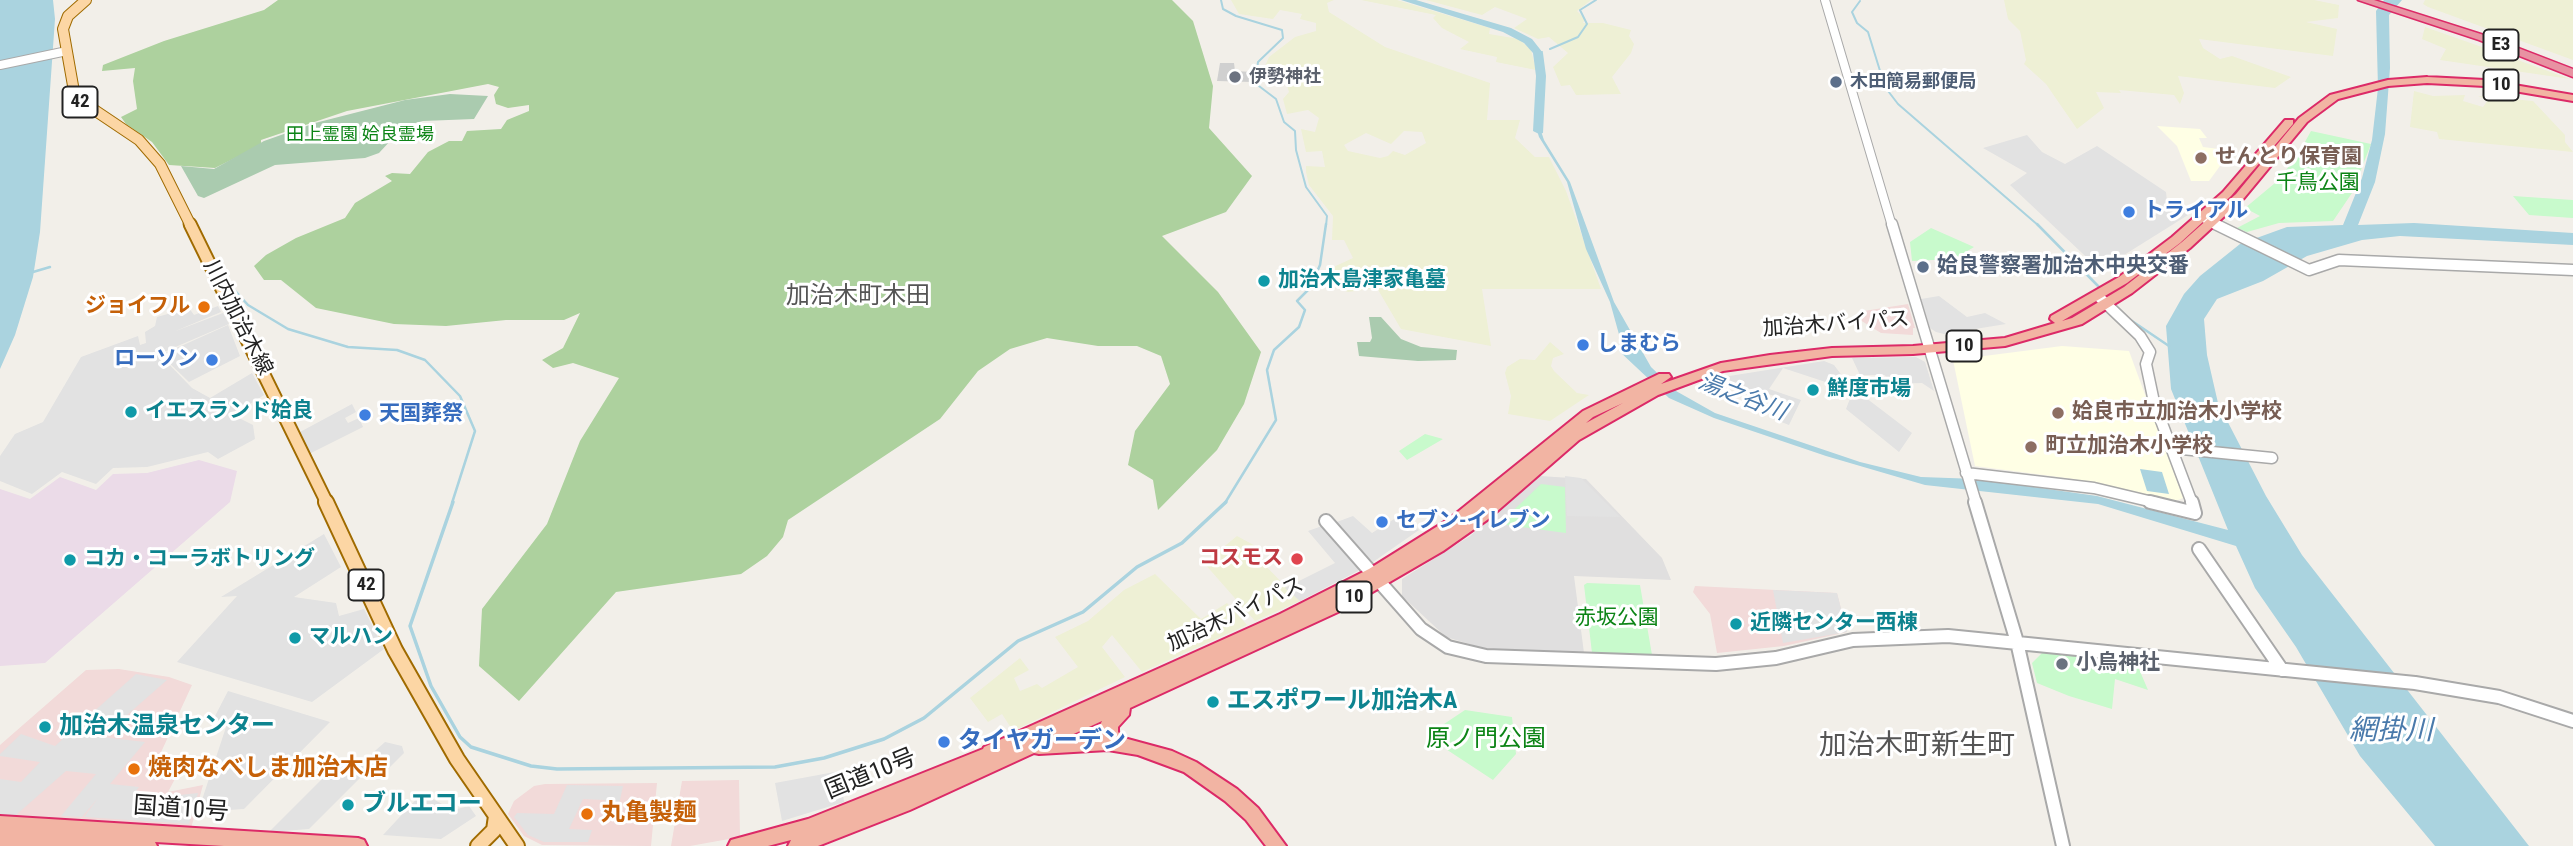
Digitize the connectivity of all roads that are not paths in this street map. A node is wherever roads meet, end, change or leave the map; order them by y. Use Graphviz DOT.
graph roads {
  1 [pos="86,0"];
  2 [pos="1825,0"];
  3 [pos="2363,0"];
  4 [pos="2376,0"];
  5 [pos="2428,18"];
  6 [pos="63,51"];
  7 [pos="0,65"];
  8 [pos="2573,70"];
  9 [pos="2573,96"];
  10 [pos="2207,220"];
  11 [pos="2573,270"];
  12 [pos="2102,300"];
  13 [pos="1929,346"];
  14 [pos="2172,448"];
  15 [pos="2266,457"];
  16 [pos="1967,474"];
  17 [pos="1326,521"];
  18 [pos="2199,549"];
  19 [pos="1377,577"];
  20 [pos="2017,642"];
  21 [pos="2285,671"];
  22 [pos="1147,694"];
  23 [pos="2573,721"];
  24 [pos="1118,744"];
  25 [pos="1023,749"];
  26 [pos="990,752"];
  27 [pos="496,816"];
  28 [pos="0,824"];
  29 [pos="0,838"];
  30 [pos="148,846"];
  31 [pos="358,846"];
  32 [pos="478,846"];
  33 [pos="517,846"];
  34 [pos="737,846"];
  35 [pos="797,846"];
  36 [pos="1277,846"];
  37 [pos="2063,846"];
  1 -- 6 [label="main road, 川内加治木線 / 42"];
  2 -- 13 [label="street"];
  3 -- 5 [label="highway, E3"];
  4 -- 5 [label="highway, E3"];
  5 -- 8 [label="highway, E3"];
  6 -- 7 [label="street"];
  6 -- 27 [label="main road, 川内加治木線 / 42"];
  9 -- 10 [label="highway, 加治木バイパス / 10"];
  10 -- 11 [label="street"];
  10 -- 12 [label="highway, 加治木バイパス / 10"];
  12 -- 13 [label="highway, 加治木バイパス / 10"];
  12 -- 14 [label="street"];
  13 -- 16 [label="street"];
  13 -- 19 [label="highway, 加治木バイパス / 10"];
  14 -- 15 [label="street"];
  14 -- 16 [label="street"];
  16 -- 20 [label="street"];
  17 -- 19 [label="street"];
  18 -- 21 [label="street"];
  19 -- 20 [label="street"];
  19 -- 22 [label="highway, 加治木バイパス / 10"];
  19 -- 26 [label="highway, 加治木バイパス / 10"];
  20 -- 21 [label="street"];
  20 -- 37 [label="street"];
  21 -- 23 [label="street"];
  22 -- 24 [label="highway, 10"];
  22 -- 25 [label="highway, 加治木バイパス / 10"];
  24 -- 25 [label="highway, 国道10号 / 10"];
  24 -- 36 [label="highway, 国道10号 / 10"];
  25 -- 26 [label="highway, 国道10号 / 10"];
  25 -- 35 [label="highway, 国道10号 / 10"];
  26 -- 34 [label="highway, 国道10号 / 10"];
  27 -- 32 [label="main road"];
  27 -- 33 [label="main road, 川内加治木線 / 42"];
  28 -- 31 [label="highway, 国道10号"];
  29 -- 30 [label="highway, 国道10号"];
}
